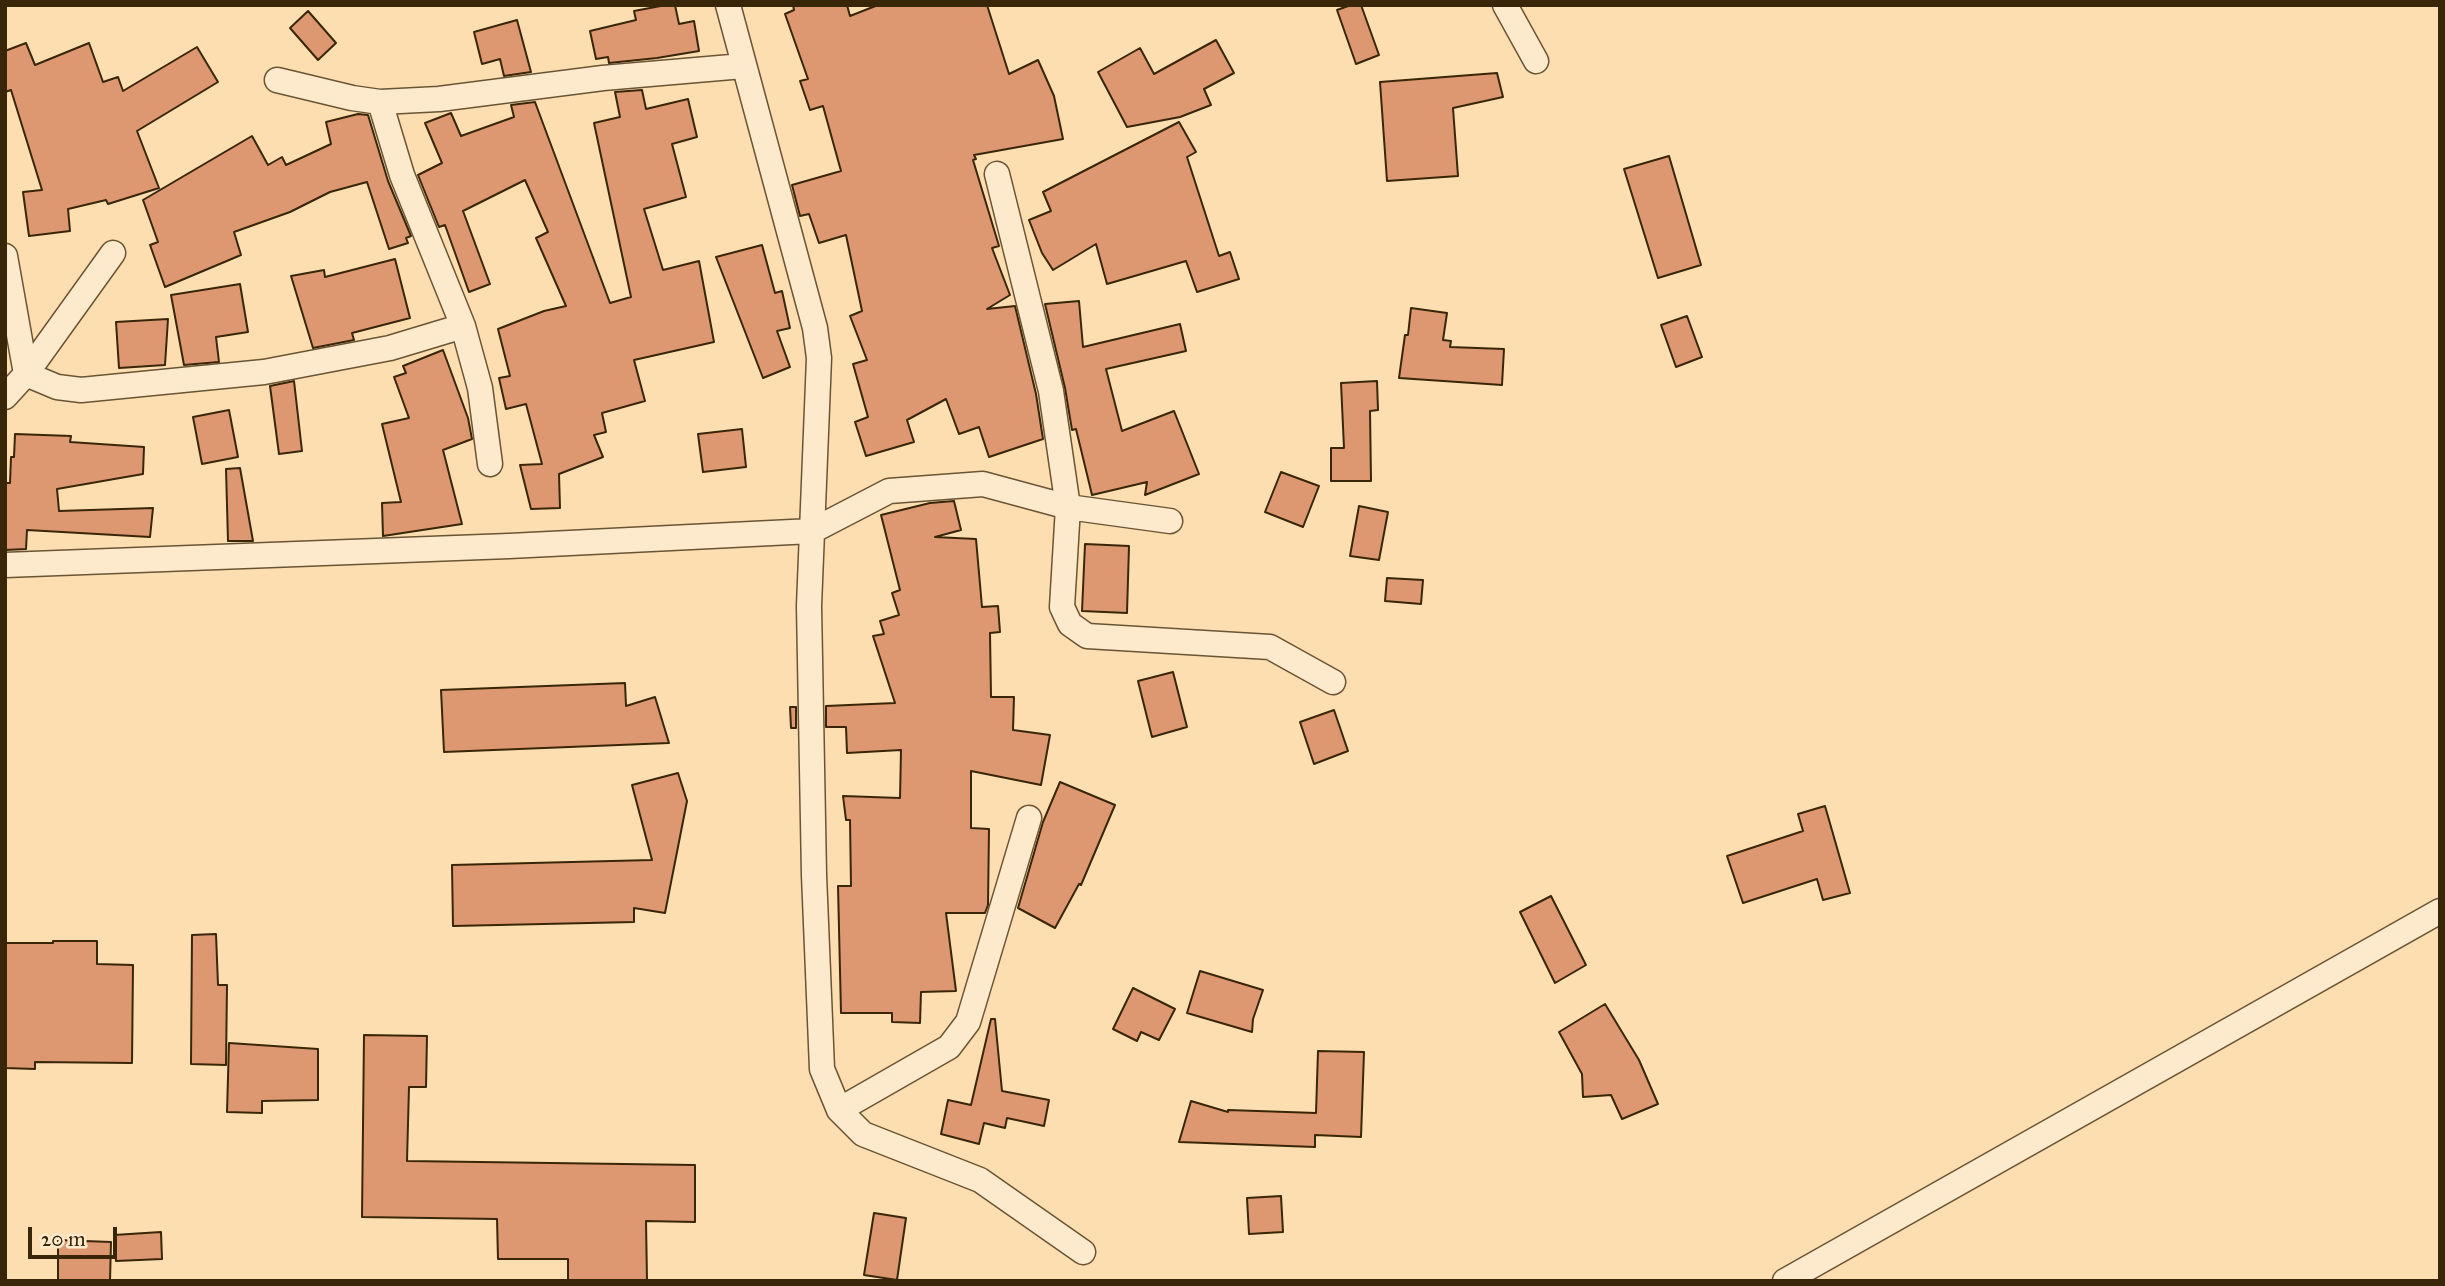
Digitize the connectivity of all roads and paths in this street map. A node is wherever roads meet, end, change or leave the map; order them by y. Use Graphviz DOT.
graph roads {
  1 [pos="728,5"];
  2 [pos="1505,5"];
  3 [pos="1536,61"];
  4 [pos="743,66"];
  5 [pos="277,80"];
  6 [pos="380,102"];
  7 [pos="997,174"];
  8 [pos="113,253"];
  9 [pos="5,257"];
  10 [pos="463,326"];
  11 [pos="26,374"];
  12 [pos="5,397"];
  13 [pos="490,464"];
  14 [pos="1068,507"];
  15 [pos="1170,520"];
  16 [pos="812,531"];
  17 [pos="5,565"];
  18 [pos="1333,682"];
  19 [pos="1029,818"];
  20 [pos="2440,911"];
  21 [pos="839,1110"];
  22 [pos="1083,1252"];
  23 [pos="1785,1281"];
  1 -- 4 [label="street"];
  2 -- 3 [label="street"];
  4 -- 6 [label="street"];
  4 -- 16 [label="street"];
  5 -- 6 [label="street"];
  6 -- 10 [label="street"];
  7 -- 14 [label="street"];
  8 -- 11 [label="street"];
  9 -- 11 [label="street"];
  10 -- 11 [label="street"];
  10 -- 13 [label="street"];
  11 -- 12 [label="street"];
  14 -- 15 [label="street"];
  14 -- 16 [label="street"];
  14 -- 18 [label="street"];
  16 -- 17 [label="street"];
  16 -- 21 [label="street"];
  19 -- 21 [label="street"];
  20 -- 23 [label="street"];
  21 -- 22 [label="street"];
}
